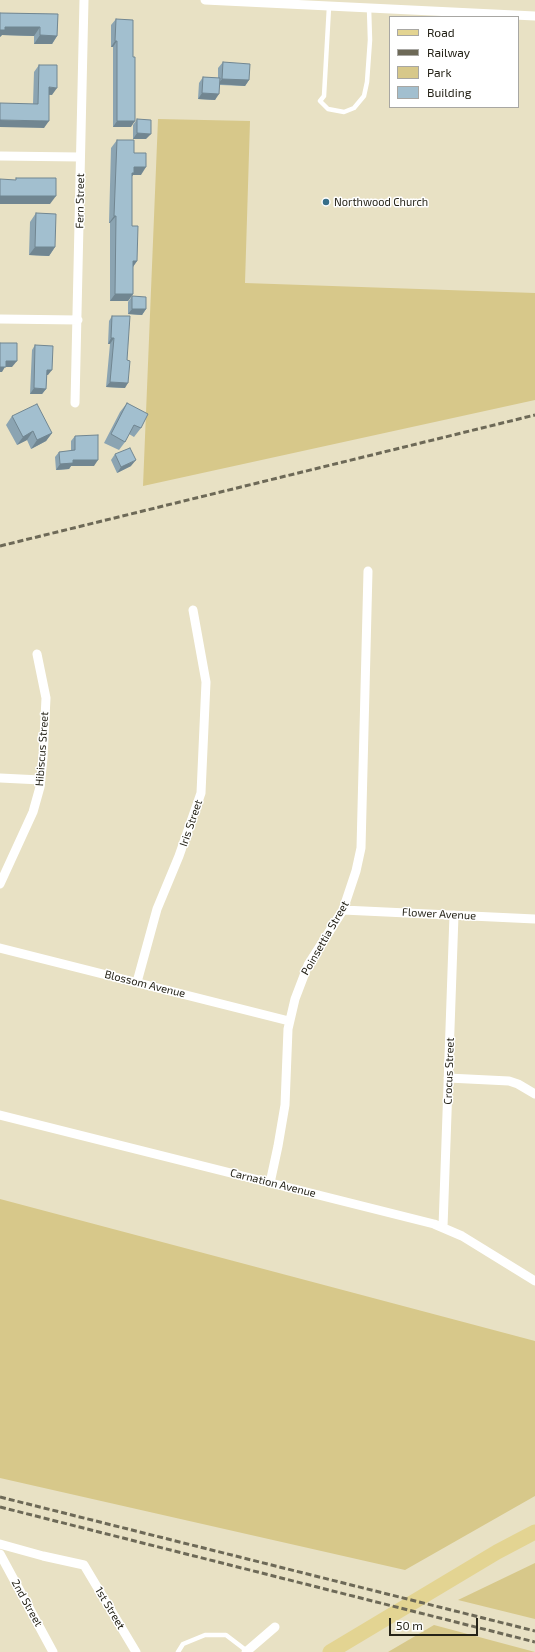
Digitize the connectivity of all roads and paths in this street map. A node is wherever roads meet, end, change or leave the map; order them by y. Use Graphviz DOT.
graph roads {
  1 [pos="84,0"];
  2 [pos="205,0"];
  3 [pos="306,3"];
  4 [pos="328,7"];
  5 [pos="369,8"];
  6 [pos="535,16"];
  7 [pos="0,156"];
  8 [pos="80,157"];
  9 [pos="0,319"];
  10 [pos="78,320"];
  11 [pos="75,403"];
  12 [pos="368,571"];
  13 [pos="193,610"];
  14 [pos="37,654"];
  15 [pos="0,778"];
  16 [pos="41,780"];
  17 [pos="0,884"];
  18 [pos="343,910"];
  19 [pos="454,915"];
  20 [pos="535,919"];
  21 [pos="0,948"];
  22 [pos="137,982"];
  23 [pos="289,1021"];
  24 [pos="448,1078"];
  25 [pos="535,1094"];
  26 [pos="0,1115"];
  27 [pos="270,1182"];
  28 [pos="444,1227"];
  29 [pos="535,1280"];
  30 [pos="535,1532"];
  31 [pos="0,1544"];
  32 [pos="0,1554"];
  33 [pos="275,1627"];
  34 [pos="53,1652"];
  35 [pos="136,1652"];
  36 [pos="178,1652"];
  37 [pos="247,1652"];
  38 [pos="330,1652"];
  1 -- 8 [label="street, Fern Street"];
  2 -- 3 [label="street"];
  3 -- 4 [label="street"];
  4 -- 5 [label="street"];
  4 -- 5 [label="lane"];
  5 -- 6 [label="street"];
  7 -- 8 [label="street"];
  8 -- 10 [label="street, Fern Street"];
  9 -- 10 [label="street"];
  10 -- 11 [label="street, Fern Street"];
  12 -- 18 [label="street, Poinsettia Street"];
  13 -- 22 [label="street, Iris Street"];
  14 -- 16 [label="street, Hibiscus Street"];
  15 -- 16 [label="street"];
  16 -- 17 [label="street, Hibiscus Street"];
  18 -- 19 [label="street, Flower Avenue"];
  18 -- 23 [label="street, Poinsettia Street"];
  19 -- 20 [label="street, Flower Avenue"];
  19 -- 24 [label="street, Crocus Street"];
  21 -- 22 [label="street, Blossom Avenue"];
  22 -- 23 [label="street, Blossom Avenue"];
  23 -- 27 [label="street, Poinsettia Street"];
  24 -- 25 [label="street"];
  24 -- 28 [label="street, Crocus Street"];
  26 -- 27 [label="street, Carnation Avenue"];
  27 -- 28 [label="street, Carnation Avenue"];
  28 -- 29 [label="street, Carnation Avenue"];
  30 -- 38 [label="main road"];
  31 -- 35 [label="street, 1st Street"];
  32 -- 34 [label="street, 2nd Street"];
  33 -- 37 [label="street"];
  36 -- 37 [label="lane"];
}
